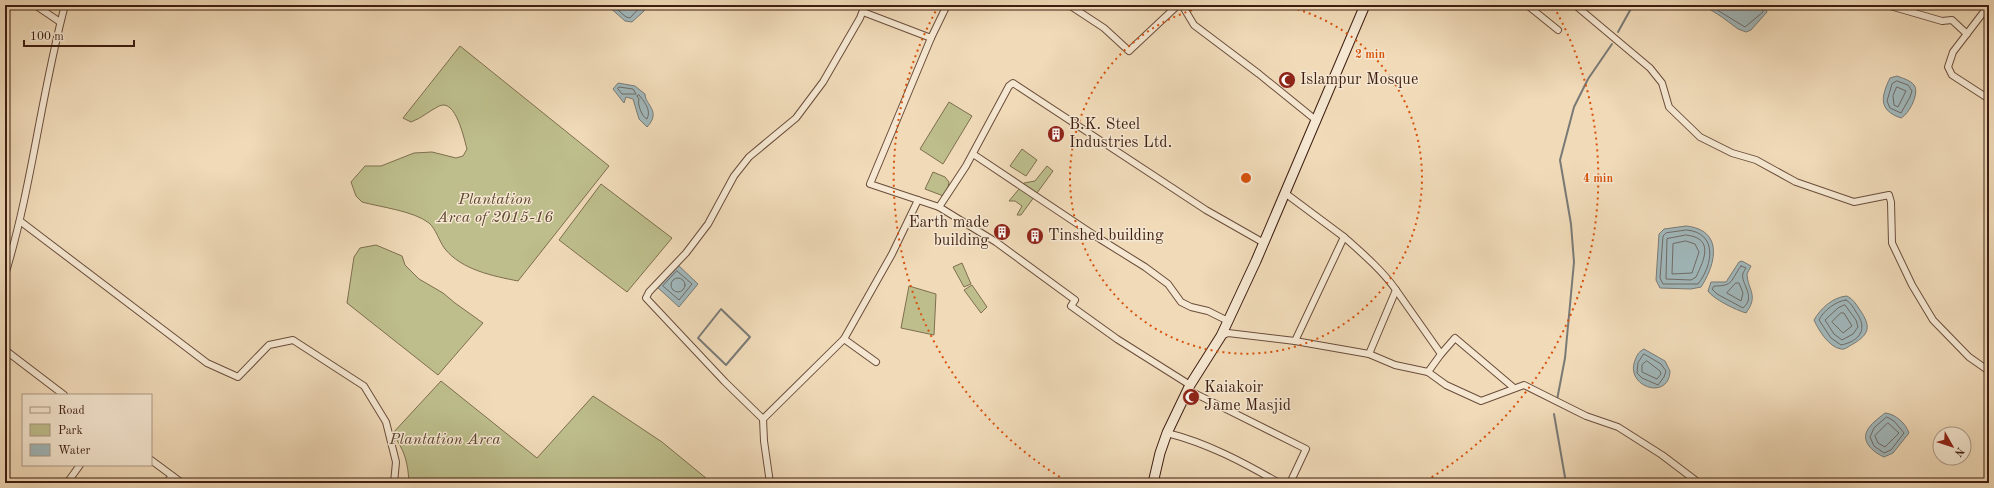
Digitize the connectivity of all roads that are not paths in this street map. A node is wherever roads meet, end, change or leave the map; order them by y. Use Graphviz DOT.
graph roads {
  1 [pos="35,5"];
  2 [pos="65,5"];
  3 [pos="865,5"];
  4 [pos="946,5"];
  5 [pos="1069,5"];
  6 [pos="1178,5"];
  7 [pos="1182,5"];
  8 [pos="1189,5"];
  9 [pos="1365,5"];
  10 [pos="1527,5"];
  11 [pos="1575,5"];
  12 [pos="1887,5"];
  13 [pos="1989,5"];
  14 [pos="863,12"];
  15 [pos="1185,12"];
  16 [pos="60,22"];
  17 [pos="1558,30"];
  18 [pos="1967,34"];
  19 [pos="931,38"];
  20 [pos="1989,99"];
  21 [pos="1317,121"];
  22 [pos="973,154"];
  23 [pos="1285,193"];
  24 [pos="918,200"];
  25 [pos="939,207"];
  26 [pos="20,221"];
  27 [pos="1344,237"];
  28 [pos="1264,243"];
  29 [pos="5,275"];
  30 [pos="1396,290"];
  31 [pos="1228,321"];
  32 [pos="1221,336"];
  33 [pos="844,339"];
  34 [pos="1294,340"];
  35 [pos="5,350"];
  36 [pos="1369,354"];
  37 [pos="1441,354"];
  38 [pos="876,362"];
  39 [pos="1989,371"];
  40 [pos="1428,372"];
  41 [pos="1189,387"];
  42 [pos="1514,388"];
  43 [pos="63,394"];
  44 [pos="763,419"];
  45 [pos="1167,433"];
  46 [pos="152,461"];
  47 [pos="79,466"];
  48 [pos="172,476"];
  49 [pos="1153,481"];
  50 [pos="66,483"];
  51 [pos="166,483"];
  52 [pos="182,483"];
  53 [pos="394,483"];
  54 [pos="770,483"];
  55 [pos="1278,483"];
  56 [pos="1290,483"];
  57 [pos="1699,483"];
  1 -- 16 [label="street"];
  2 -- 16 [label="street"];
  3 -- 14 [label="street"];
  4 -- 19 [label="street"];
  5 -- 6 [label="street"];
  7 -- 15 [label="street"];
  8 -- 15 [label="street"];
  9 -- 21 [label="street"];
  10 -- 17 [label="street"];
  11 -- 39 [label="street"];
  12 -- 18 [label="street"];
  13 -- 18 [label="street"];
  14 -- 19 [label="street"];
  14 -- 44 [label="street"];
  15 -- 21 [label="street"];
  16 -- 26 [label="street"];
  18 -- 20 [label="street"];
  19 -- 24 [label="street"];
  21 -- 23 [label="street"];
  22 -- 25 [label="street"];
  22 -- 28 [label="street"];
  22 -- 31 [label="street"];
  23 -- 27 [label="street"];
  23 -- 28 [label="street"];
  24 -- 25 [label="street"];
  24 -- 33 [label="street"];
  25 -- 41 [label="street"];
  26 -- 29 [label="street"];
  26 -- 53 [label="street"];
  27 -- 30 [label="street"];
  27 -- 34 [label="street"];
  28 -- 31 [label="street"];
  30 -- 36 [label="street"];
  30 -- 37 [label="street"];
  31 -- 32 [label="street"];
  32 -- 34 [label="street"];
  32 -- 41 [label="street"];
  33 -- 38 [label="street"];
  33 -- 44 [label="street"];
  34 -- 36 [label="street"];
  35 -- 43 [label="street"];
  36 -- 40 [label="street"];
  37 -- 40 [label="street"];
  37 -- 42 [label="street"];
  40 -- 42 [label="street"];
  41 -- 45 [label="street"];
  41 -- 56 [label="street"];
  42 -- 57 [label="street"];
  44 -- 54 [label="street"];
  45 -- 49 [label="street"];
  45 -- 55 [label="street"];
  46 -- 48 [label="street"];
  47 -- 50 [label="street"];
  48 -- 51 [label="street"];
  48 -- 52 [label="street"];
}
